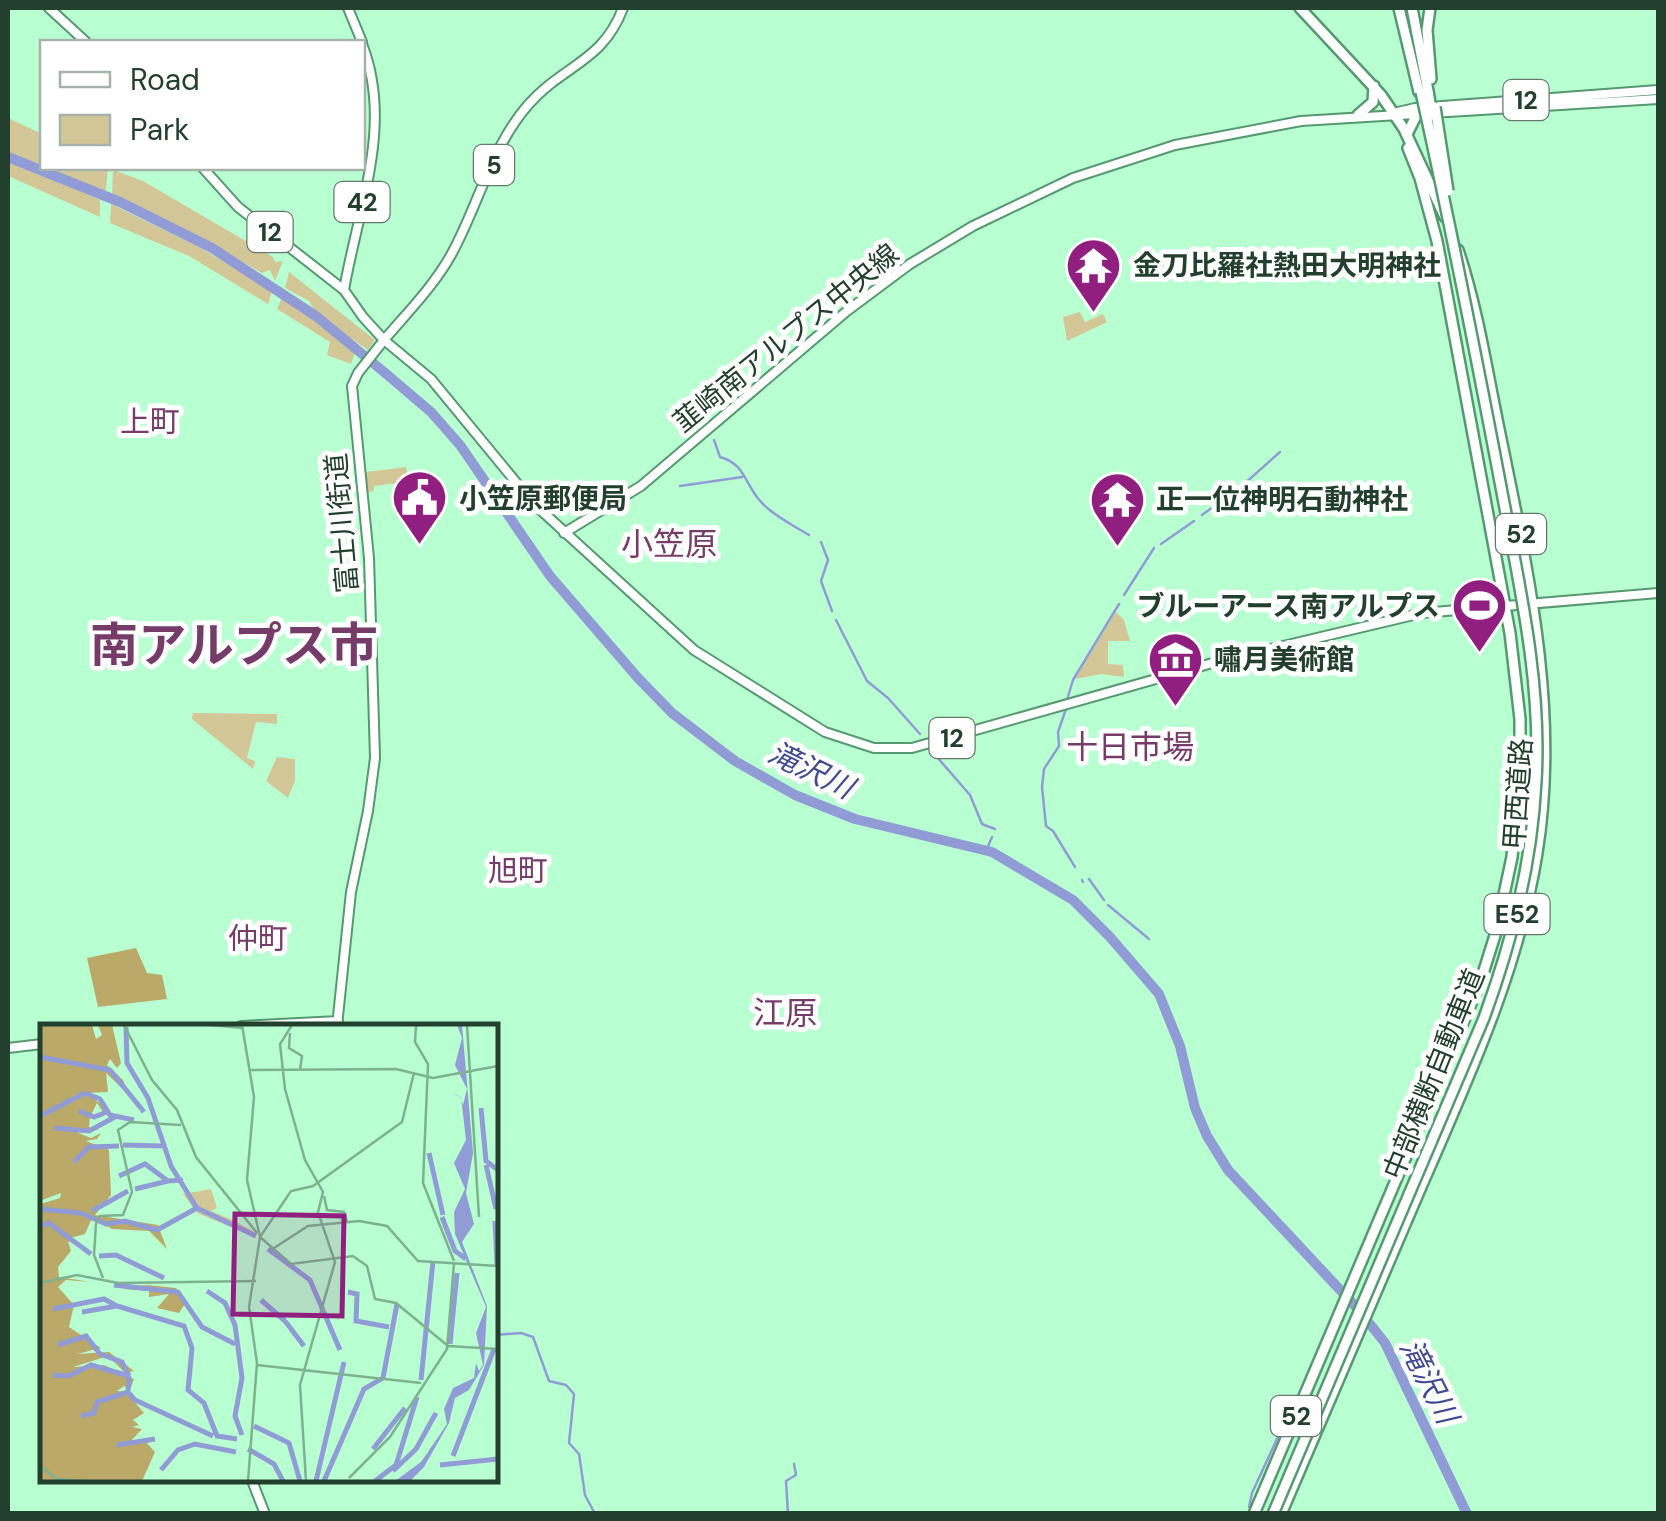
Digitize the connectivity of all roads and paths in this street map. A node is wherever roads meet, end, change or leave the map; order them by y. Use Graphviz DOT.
graph roads {
  1 [pos="50,8"];
  2 [pos="348,8"];
  3 [pos="624,8"];
  4 [pos="1300,8"];
  5 [pos="1401,8"];
  6 [pos="1412,8"];
  7 [pos="1430,8"];
  8 [pos="84,40"];
  9 [pos="361,40"];
  10 [pos="365,52"];
  11 [pos="1374,86"];
  12 [pos="1658,90"];
  13 [pos="1425,91"];
  14 [pos="1658,99"];
  15 [pos="1393,113"];
  16 [pos="1358,115"];
  17 [pos="1416,116"];
  18 [pos="1407,134"];
  19 [pos="205,170"];
  20 [pos="1460,275"];
  21 [pos="344,290"];
  22 [pos="382,343"];
  23 [pos="564,533"];
  24 [pos="1658,593"];
  25 [pos="1533,604"];
  26 [pos="1505,606"];
  27 [pos="338,1024"];
  28 [pos="40,1044"];
  29 [pos="8,1048"];
  30 [pos="252,1481"];
  31 [pos="265,1514"];
  32 [pos="1254,1514"];
  33 [pos="1273,1514"];
  34 [pos="1281,1514"];
  1 -- 8 [label="main road"];
  2 -- 9 [label="main road, 42"];
  3 -- 22 [label="main road, 5"];
  4 -- 11 [label="highway, 甲西道路 / 52"];
  5 -- 13 [label="highway, 中部横断自動車道 / E52"];
  6 -- 13 [label="highway, 中部横断自動車道 / E52"];
  7 -- 13 [label="highway"];
  10 -- 21 [label="main road, 42"];
  11 -- 15 [label="highway, 甲西道路 / 52"];
  11 -- 16 [label="highway"];
  12 -- 15 [label="main road, 12"];
  13 -- 20 [label="highway, 中部横断自動車道 / E52, bridge"];
  13 -- 20 [label="highway, 中部横断自動車道 / E52, bridge"];
  14 -- 17 [label="main road, 12"];
  15 -- 16 [label="main road, 韮崎南アルプス中央線 / 12"];
  15 -- 17 [label="main road, 12"];
  15 -- 18 [label="highway, 甲西道路 / 52"];
  15 -- 26 [label="highway, 甲西道路 / 52"];
  16 -- 23 [label="main road, 韮崎南アルプス中央線 / 12"];
  17 -- 18 [label="highway"];
  18 -- 25 [label="highway, 甲西道路 / 52"];
  19 -- 21 [label="main road, 12"];
  20 -- 33 [label="highway, 中部横断自動車道 / E52, bridge"];
  21 -- 22 [label="main road"];
  22 -- 23 [label="main road, 12"];
  22 -- 27 [label="main road, 富士川街道"];
  23 -- 26 [label="main road, 12"];
  24 -- 25 [label="main road, 12"];
  25 -- 26 [label="main road, 12"];
  25 -- 34 [label="highway, 甲西道路 / 52, bridge"];
  26 -- 32 [label="highway, 甲西道路 / 52"];
  28 -- 29 [label="main road"];
  30 -- 31 [label="main road"];
}
